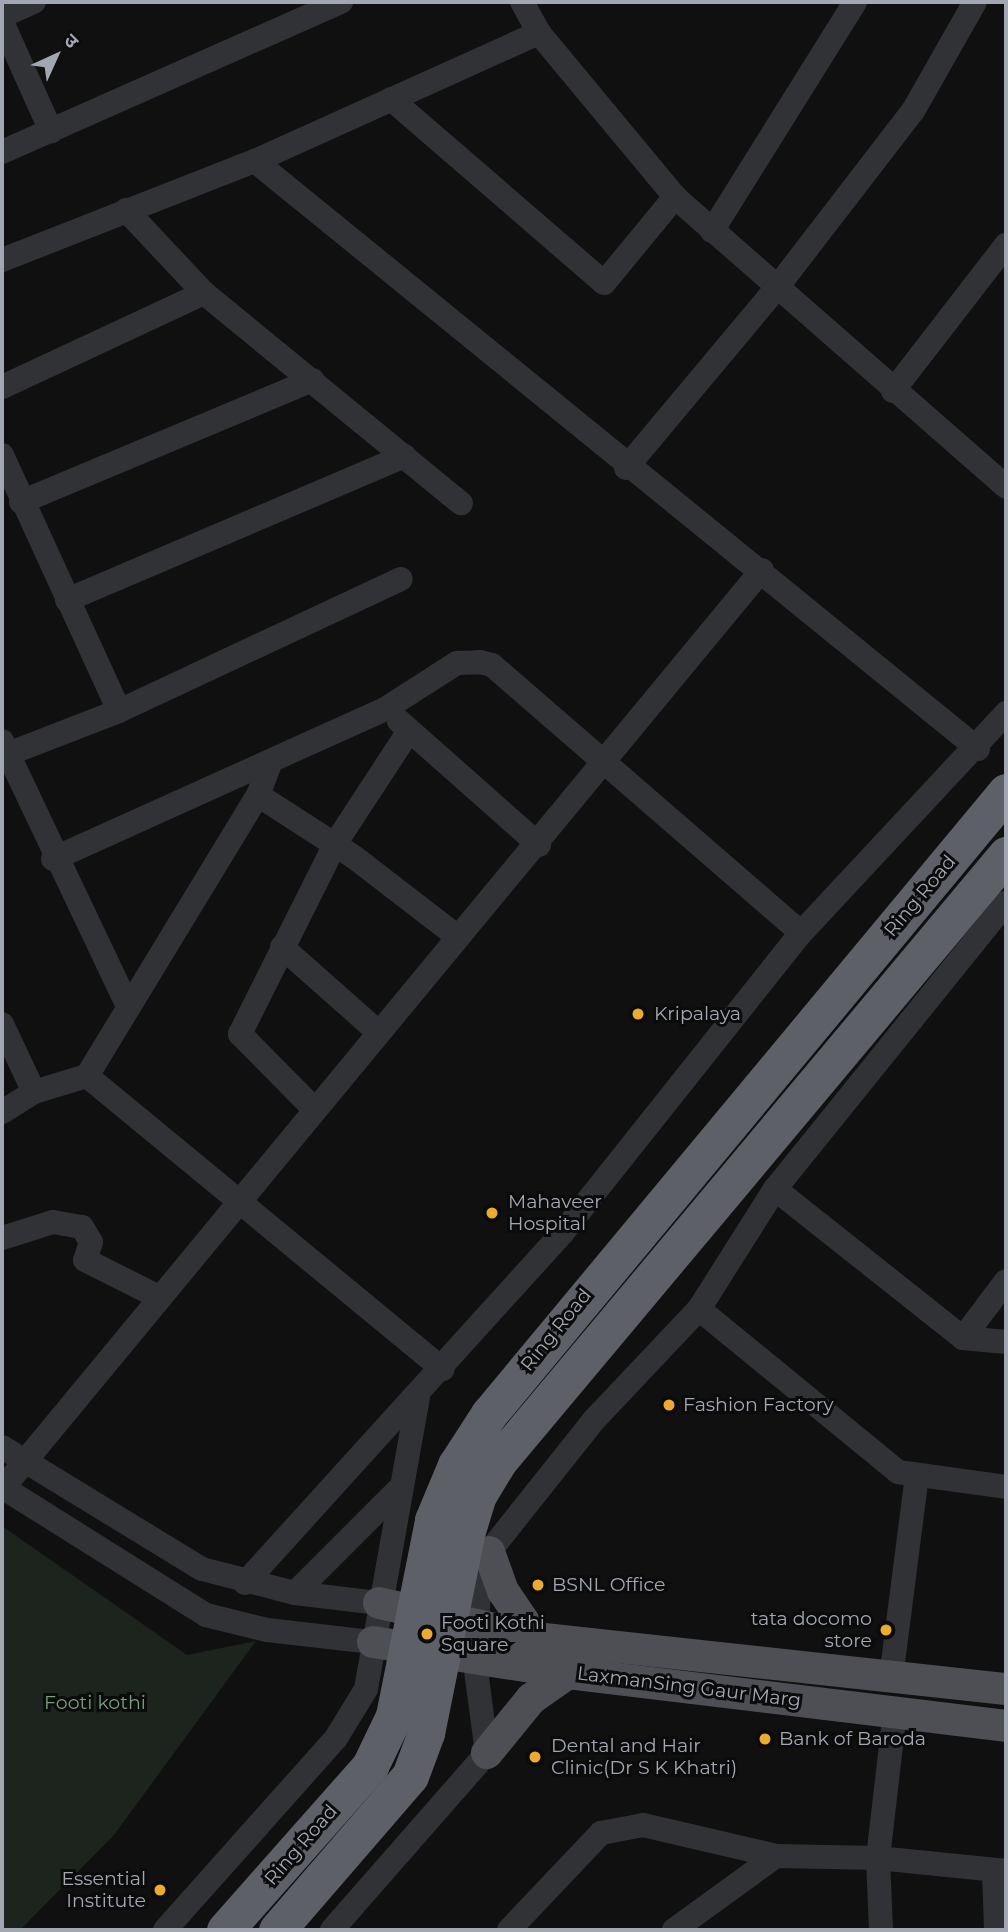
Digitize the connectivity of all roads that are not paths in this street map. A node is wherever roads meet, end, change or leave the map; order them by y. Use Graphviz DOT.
graph roads {
  1 [pos="34,2"];
  2 [pos="341,2"];
  3 [pos="522,2"];
  4 [pos="855,2"];
  5 [pos="975,2"];
  6 [pos="2,16"];
  7 [pos="2,22"];
  8 [pos="539,33"];
  9 [pos="391,99"];
  10 [pos="51,131"];
  11 [pos="2,152"];
  12 [pos="255,160"];
  13 [pos="675,197"];
  14 [pos="126,210"];
  15 [pos="712,231"];
  16 [pos="1006,245"];
  17 [pos="2,260"];
  18 [pos="775,290"];
  19 [pos="204,293"];
  20 [pos="312,380"];
  21 [pos="2,387"];
  22 [pos="893,391"];
  23 [pos="2,454"];
  24 [pos="405,456"];
  25 [pos="626,468"];
  26 [pos="1006,487"];
  27 [pos="21,502"];
  28 [pos="461,503"];
  29 [pos="762,570"];
  30 [pos="401,579"];
  31 [pos="67,600"];
  32 [pos="385,709"];
  33 [pos="119,711"];
  34 [pos="1006,713"];
  35 [pos="409,731"];
  36 [pos="5,748"];
  37 [pos="978,749"];
  38 [pos="270,763"];
  39 [pos="607,764"];
  40 [pos="1006,792"];
  41 [pos="258,794"];
  42 [pos="335,844"];
  43 [pos="539,845"];
  44 [pos="1006,855"];
  45 [pos="53,859"];
  46 [pos="1006,903"];
  47 [pos="801,933"];
  48 [pos="458,937"];
  49 [pos="282,947"];
  50 [pos="128,1006"];
  51 [pos="2,1024"];
  52 [pos="377,1031"];
  53 [pos="87,1076"];
  54 [pos="34,1092"];
  55 [pos="313,1108"];
  56 [pos="2,1112"];
  57 [pos="775,1189"];
  58 [pos="236,1200"];
  59 [pos="2,1238"];
  60 [pos="1006,1281"];
  61 [pos="159,1297"];
  62 [pos="699,1309"];
  63 [pos="962,1338"];
  64 [pos="1006,1342"];
  65 [pos="443,1369"];
  66 [pos="418,1396"];
  67 [pos="2,1447"];
  68 [pos="25,1459"];
  69 [pos="917,1475"];
  70 [pos="1006,1487"];
  71 [pos="2,1488"];
  72 [pos="398,1490"];
  73 [pos="489,1552"];
  74 [pos="245,1583"];
  75 [pos="295,1593"];
  76 [pos="379,1603"];
  77 [pos="476,1621"];
  78 [pos="535,1638"];
  79 [pos="373,1642"];
  80 [pos="474,1656"];
  81 [pos="568,1673"];
  82 [pos="891,1678"];
  83 [pos="1006,1689"];
  84 [pos="895,1712"];
  85 [pos="1006,1726"];
  86 [pos="487,1753"];
  87 [pos="776,1856"];
  88 [pos="878,1858"];
  89 [pos="1000,1871"];
  90 [pos="165,1930"];
  91 [pos="225,1930"];
  92 [pos="277,1930"];
  93 [pos="332,1930"];
  94 [pos="509,1930"];
  95 [pos="674,1930"];
  96 [pos="881,1930"];
  97 [pos="996,1930"];
  1 -- 6 [label="street"];
  2 -- 10 [label="street"];
  3 -- 8 [label="street"];
  4 -- 15 [label="street"];
  5 -- 18 [label="street"];
  7 -- 10 [label="street"];
  8 -- 9 [label="street"];
  8 -- 13 [label="street"];
  9 -- 12 [label="street"];
  9 -- 13 [label="street"];
  10 -- 11 [label="street"];
  12 -- 14 [label="street"];
  12 -- 25 [label="street"];
  13 -- 15 [label="street"];
  14 -- 17 [label="street"];
  14 -- 19 [label="street"];
  15 -- 18 [label="street"];
  16 -- 22 [label="street"];
  18 -- 22 [label="street"];
  18 -- 25 [label="street"];
  19 -- 20 [label="street"];
  19 -- 21 [label="street"];
  20 -- 24 [label="street"];
  20 -- 27 [label="street"];
  22 -- 26 [label="street"];
  23 -- 27 [label="street"];
  24 -- 28 [label="street"];
  24 -- 31 [label="street"];
  25 -- 29 [label="street"];
  27 -- 31 [label="street"];
  29 -- 37 [label="street"];
  29 -- 39 [label="street"];
  30 -- 33 [label="street"];
  31 -- 33 [label="street"];
  32 -- 35 [label="street"];
  32 -- 38 [label="street"];
  32 -- 39 [label="street"];
  33 -- 36 [label="street"];
  34 -- 37 [label="street"];
  35 -- 42 [label="street"];
  35 -- 43 [label="street"];
  36 -- 45 [label="street"];
  37 -- 47 [label="street"];
  38 -- 41 [label="street"];
  38 -- 45 [label="street"];
  39 -- 43 [label="street"];
  39 -- 47 [label="street"];
  40 -- 91 [label="highway, Ring Road, bridge"];
  41 -- 42 [label="street"];
  41 -- 50 [label="street"];
  42 -- 48 [label="street"];
  42 -- 49 [label="street"];
  43 -- 48 [label="street"];
  44 -- 92 [label="highway, Ring Road, bridge"];
  45 -- 50 [label="street"];
  46 -- 57 [label="street"];
  47 -- 65 [label="street"];
  48 -- 52 [label="street"];
  49 -- 52 [label="street"];
  49 -- 55 [label="street"];
  50 -- 53 [label="street"];
  51 -- 54 [label="street"];
  52 -- 55 [label="street"];
  53 -- 54 [label="street"];
  53 -- 58 [label="street"];
  54 -- 56 [label="street"];
  55 -- 58 [label="street"];
  57 -- 62 [label="street"];
  57 -- 63 [label="street"];
  58 -- 61 [label="street"];
  58 -- 65 [label="street"];
  59 -- 61 [label="street"];
  60 -- 63 [label="street"];
  61 -- 68 [label="street"];
  62 -- 69 [label="street"];
  62 -- 73 [label="street"];
  63 -- 64 [label="street"];
  65 -- 66 [label="street"];
  66 -- 72 [label="street"];
  66 -- 74 [label="street"];
  67 -- 68 [label="street"];
  68 -- 71 [label="street"];
  68 -- 74 [label="street"];
  69 -- 70 [label="street"];
  69 -- 82 [label="street"];
  71 -- 79 [label="street"];
  72 -- 75 [label="street"];
  72 -- 76 [label="street"];
  73 -- 77 [label="street"];
  73 -- 78 [label="main road"];
  74 -- 75 [label="street"];
  75 -- 76 [label="street"];
  76 -- 77 [label="main road, LaxmanSing Gaur Marg"];
  76 -- 79 [label="street"];
  77 -- 78 [label="main road, LaxmanSing Gaur Marg"];
  77 -- 80 [label="street"];
  78 -- 82 [label="main road, LaxmanSing Gaur Marg"];
  79 -- 80 [label="main road, LaxmanSing Gaur Marg"];
  79 -- 90 [label="street"];
  80 -- 81 [label="main road, LaxmanSing Gaur Marg"];
  80 -- 86 [label="street"];
  81 -- 84 [label="main road, LaxmanSing Gaur Marg"];
  81 -- 86 [label="main road"];
  82 -- 83 [label="main road, LaxmanSing Gaur Marg"];
  84 -- 85 [label="main road, LaxmanSing Gaur Marg"];
  84 -- 88 [label="street"];
  86 -- 93 [label="street"];
  87 -- 88 [label="street"];
  87 -- 94 [label="street"];
  87 -- 95 [label="street"];
  88 -- 89 [label="street"];
  88 -- 96 [label="street"];
  89 -- 97 [label="street"];
}
